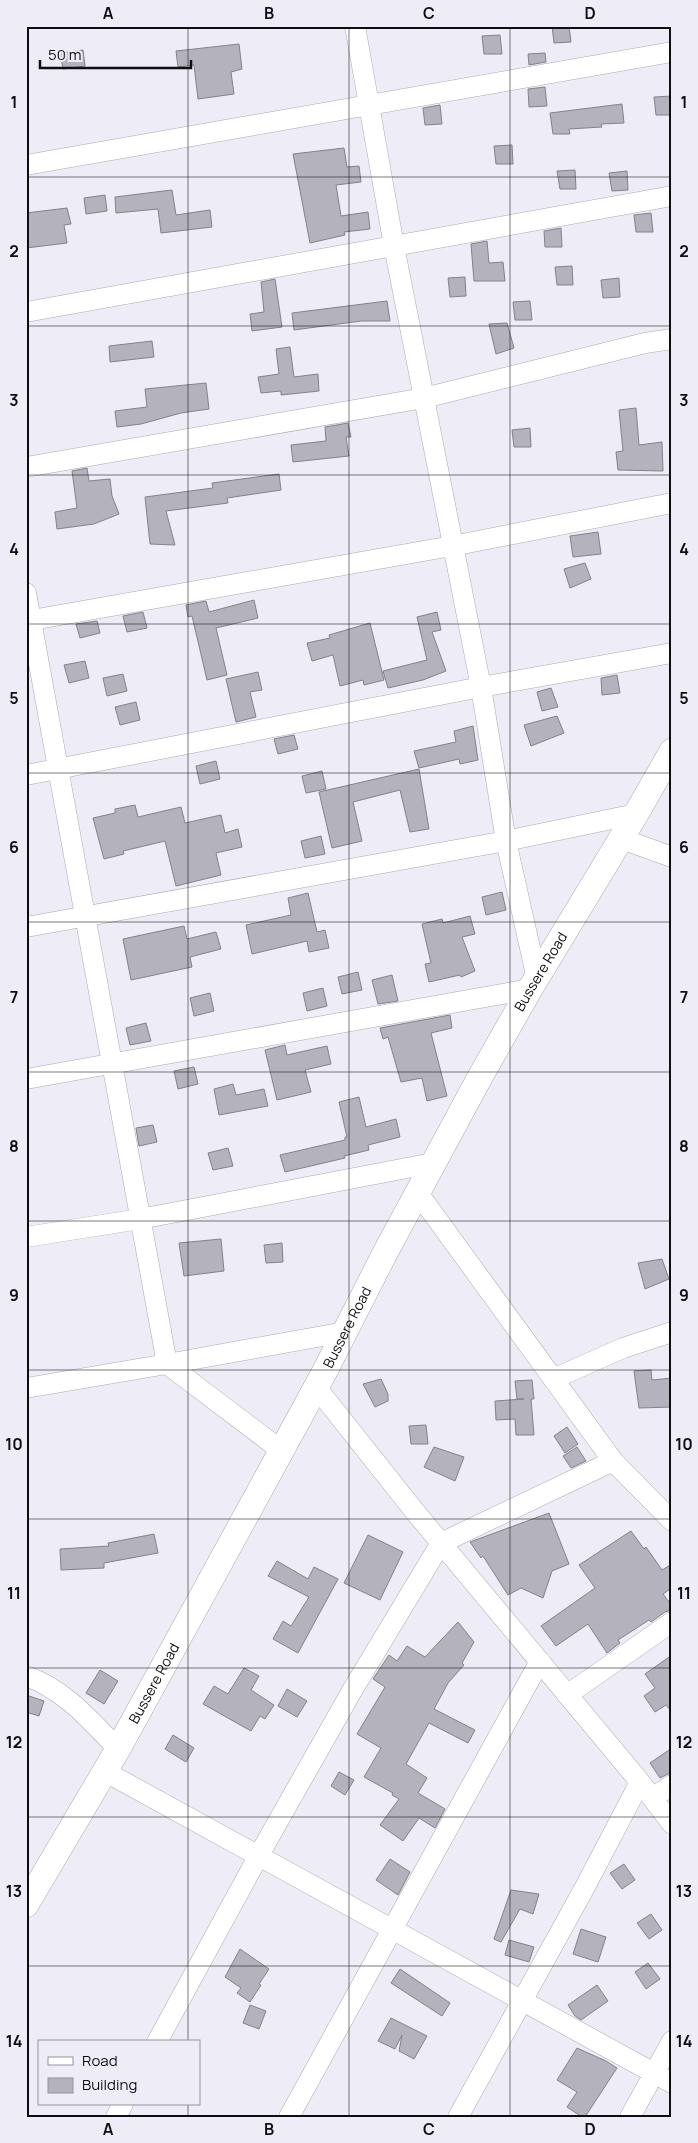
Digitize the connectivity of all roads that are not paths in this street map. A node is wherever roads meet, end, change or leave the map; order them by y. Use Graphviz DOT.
graph roads {
  1 [pos="355,26"];
  2 [pos="672,52"];
  3 [pos="370,106"];
  4 [pos="26,166"];
  5 [pos="672,196"];
  6 [pos="394,246"];
  7 [pos="26,312"];
  8 [pos="672,339"];
  9 [pos="424,398"];
  10 [pos="26,468"];
  11 [pos="672,503"];
  12 [pos="452,546"];
  13 [pos="26,594"];
  14 [pos="29,621"];
  15 [pos="672,653"];
  16 [pos="481,687"];
  17 [pos="672,751"];
  18 [pos="58,769"];
  19 [pos="26,775"];
  20 [pos="636,814"];
  21 [pos="622,839"];
  22 [pos="506,841"];
  23 [pos="672,857"];
  24 [pos="85,917"];
  25 [pos="26,927"];
  26 [pos="534,984"];
  27 [pos="112,1064"];
  28 [pos="26,1079"];
  29 [pos="433,1163"];
  30 [pos="418,1193"];
  31 [pos="140,1219"];
  32 [pos="26,1237"];
  33 [pos="345,1332"];
  34 [pos="672,1332"];
  35 [pos="167,1364"];
  36 [pos="553,1379"];
  37 [pos="316,1387"];
  38 [pos="26,1388"];
  39 [pos="282,1451"];
  40 [pos="613,1461"];
  41 [pos="672,1521"];
  42 [pos="441,1543"];
  43 [pos="672,1622"];
  44 [pos="540,1662"];
  45 [pos="26,1676"];
  46 [pos="567,1695"];
  47 [pos="118,1749"];
  48 [pos="104,1770"];
  49 [pos="640,1782"];
  50 [pos="672,1785"];
  51 [pos="652,1798"];
  52 [pos="672,1824"];
  53 [pos="259,1856"];
  54 [pos="29,1894"];
  55 [pos="392,1929"];
  56 [pos="522,2000"];
  57 [pos="158,2040"];
  58 [pos="672,2041"];
  59 [pos="654,2073"];
  60 [pos="672,2083"];
  61 [pos="289,2117"];
  62 [pos="458,2117"];
  63 [pos="630,2117"];
  1 -- 3 [label="street"];
  2 -- 3 [label="street"];
  3 -- 4 [label="street"];
  3 -- 6 [label="street"];
  5 -- 6 [label="street"];
  6 -- 7 [label="street"];
  6 -- 9 [label="street"];
  8 -- 9 [label="street"];
  9 -- 10 [label="street"];
  9 -- 12 [label="street"];
  11 -- 12 [label="street"];
  12 -- 14 [label="street"];
  12 -- 16 [label="street"];
  13 -- 14 [label="street"];
  14 -- 18 [label="street"];
  15 -- 16 [label="street"];
  16 -- 18 [label="street"];
  16 -- 22 [label="street"];
  17 -- 20 [label="main road, Bussere Road"];
  18 -- 19 [label="street"];
  18 -- 24 [label="street"];
  20 -- 21 [label="main road, Bussere Road"];
  20 -- 22 [label="street"];
  21 -- 23 [label="street"];
  21 -- 26 [label="main road, Bussere Road"];
  22 -- 24 [label="street"];
  22 -- 26 [label="street"];
  24 -- 25 [label="street"];
  24 -- 27 [label="street"];
  26 -- 27 [label="street"];
  26 -- 29 [label="main road, Bussere Road"];
  27 -- 28 [label="street"];
  27 -- 31 [label="street"];
  29 -- 30 [label="main road, Bussere Road"];
  29 -- 31 [label="street"];
  30 -- 33 [label="main road, Bussere Road"];
  30 -- 36 [label="street"];
  31 -- 32 [label="street"];
  31 -- 35 [label="street"];
  33 -- 35 [label="street"];
  33 -- 37 [label="main road, Bussere Road"];
  34 -- 36 [label="street"];
  35 -- 38 [label="street"];
  35 -- 39 [label="street"];
  36 -- 40 [label="street"];
  37 -- 39 [label="main road, Bussere Road"];
  37 -- 42 [label="street"];
  39 -- 47 [label="main road, Bussere Road"];
  40 -- 41 [label="street"];
  40 -- 42 [label="street"];
  42 -- 44 [label="street"];
  42 -- 53 [label="street"];
  43 -- 46 [label="street"];
  44 -- 46 [label="street"];
  44 -- 55 [label="street"];
  45 -- 47 [label="street"];
  46 -- 49 [label="street"];
  47 -- 48 [label="main road, Bussere Road"];
  48 -- 53 [label="street"];
  48 -- 54 [label="main road, Bussere Road"];
  49 -- 51 [label="street"];
  49 -- 56 [label="street"];
  50 -- 51 [label="street"];
  51 -- 52 [label="street"];
  53 -- 55 [label="street"];
  53 -- 57 [label="street"];
  55 -- 56 [label="street"];
  55 -- 61 [label="street"];
  56 -- 59 [label="street"];
  56 -- 62 [label="street"];
  58 -- 59 [label="street"];
  59 -- 60 [label="street"];
  59 -- 63 [label="street"];
}
